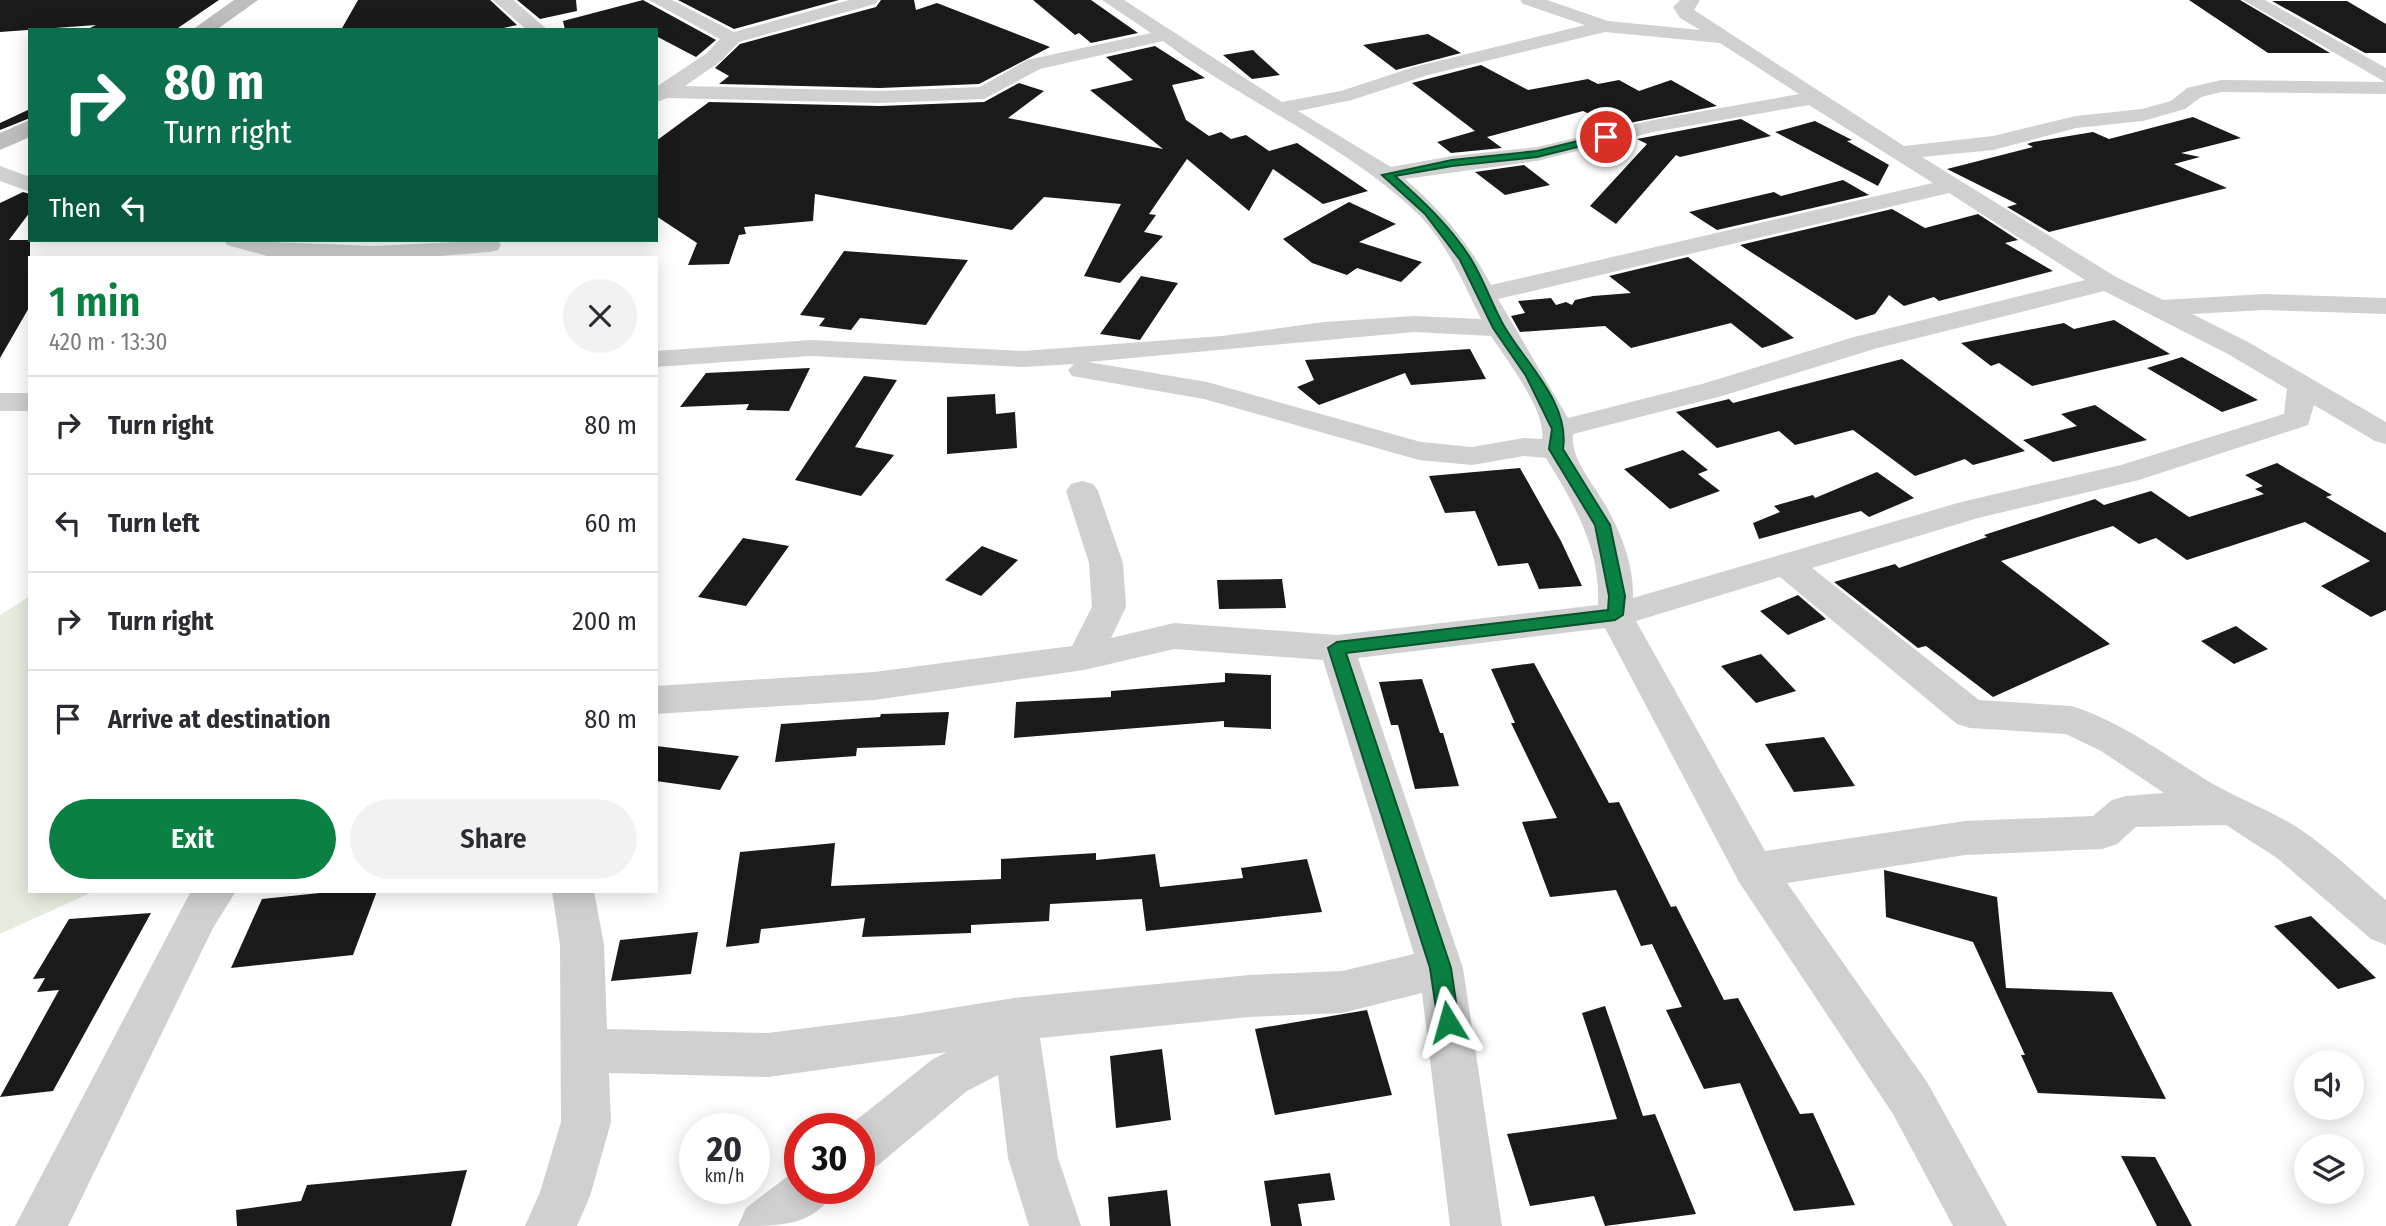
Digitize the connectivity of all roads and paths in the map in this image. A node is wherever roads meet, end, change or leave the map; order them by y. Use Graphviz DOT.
graph roads {
  1 [pos="247,0"];
  2 [pos="502,0"];
  3 [pos="659,0"];
  4 [pos="869,0"];
  5 [pos="1111,0"];
  6 [pos="1529,0"];
  7 [pos="1691,0"];
  8 [pos="2252,0"];
  9 [pos="1551,4"];
  10 [pos="1605,26"];
  11 [pos="205,28"];
  12 [pos="537,28"];
  13 [pos="1167,35"];
  14 [pos="732,38"];
  15 [pos="1723,38"];
  16 [pos="2386,76"];
  17 [pos="2386,88"];
  18 [pos="658,94"];
  19 [pos="1812,97"];
  20 [pos="1282,108"];
  21 [pos="28,128"];
  22 [pos="0,143"];
  23 [pos="1896,153"];
  24 [pos="0,173"];
  25 [pos="1387,175"];
  26 [pos="28,184"];
  27 [pos="1951,186"];
  28 [pos="243,242"];
  29 [pos="461,243"];
  30 [pos="489,245"];
  31 [pos="2107,282"];
  32 [pos="1480,295"];
  33 [pos="2386,306"];
  34 [pos="2156,308"];
  35 [pos="1499,328"];
  36 [pos="658,359"];
  37 [pos="1023,359"];
  38 [pos="2302,387"];
  39 [pos="0,402"];
  40 [pos="28,402"];
  41 [pos="2386,435"];
  42 [pos="1557,439"];
  43 [pos="1082,492"];
  44 [pos="1787,565"];
  45 [pos="1109,607"];
  46 [pos="1615,615"];
  47 [pos="1174,636"];
  48 [pos="1337,648"];
  49 [pos="1084,657"];
  50 [pos="658,700"];
  51 [pos="2239,813"];
  52 [pos="1754,870"];
  53 [pos="2344,887"];
  54 [pos="2386,889"];
  55 [pos="214,893"];
  56 [pos="573,893"];
  57 [pos="2386,926"];
  58 [pos="1441,968"];
  59 [pos="1016,1030"];
  60 [pos="586,1051"];
  61 [pos="875,1136"];
  62 [pos="791,1204"];
  63 [pos="40,1226"];
  64 [pos="551,1226"];
  65 [pos="764,1226"];
  66 [pos="1055,1226"];
  67 [pos="1476,1226"];
  68 [pos="1981,1226"];
  1 -- 11 [label="street"];
  2 -- 12 [label="street"];
  3 -- 14 [label="street"];
  4 -- 14 [label="street"];
  5 -- 13 [label="street"];
  6 -- 9 [label="street"];
  7 -- 15 [label="street"];
  8 -- 16 [label="street"];
  9 -- 10 [label="street"];
  10 -- 15 [label="street"];
  10 -- 20 [label="street"];
  13 -- 18 [label="street"];
  13 -- 20 [label="street"];
  14 -- 18 [label="street"];
  15 -- 19 [label="street"];
  17 -- 23 [label="street"];
  19 -- 23 [label="street"];
  19 -- 25 [label="street"];
  20 -- 25 [label="street"];
  21 -- 22 [label="street"];
  23 -- 27 [label="street"];
  24 -- 26 [label="street"];
  25 -- 32 [label="street"];
  27 -- 31 [label="street"];
  27 -- 32 [label="street"];
  28 -- 29 [label="street"];
  29 -- 30 [label="street"];
  31 -- 34 [label="street"];
  31 -- 42 [label="street"];
  32 -- 35 [label="street"];
  33 -- 34 [label="street"];
  34 -- 38 [label="street"];
  35 -- 37 [label="street"];
  35 -- 42 [label="street"];
  36 -- 37 [label="street"];
  37 -- 42 [label="street"];
  38 -- 41 [label="street"];
  38 -- 44 [label="street"];
  39 -- 40 [label="street"];
  42 -- 46 [label="street"];
  43 -- 45 [label="street"];
  44 -- 46 [label="street"];
  44 -- 51 [label="street"];
  45 -- 47 [label="street"];
  45 -- 49 [label="street"];
  46 -- 48 [label="street"];
  46 -- 52 [label="street"];
  47 -- 48 [label="street"];
  47 -- 49 [label="street"];
  48 -- 58 [label="street"];
  49 -- 50 [label="street"];
  51 -- 52 [label="street"];
  51 -- 53 [label="street"];
  52 -- 68 [label="street"];
  53 -- 54 [label="street"];
  53 -- 57 [label="street"];
  55 -- 63 [label="street"];
  56 -- 60 [label="street"];
  58 -- 59 [label="street"];
  58 -- 67 [label="street"];
  59 -- 60 [label="street"];
  59 -- 61 [label="street"];
  59 -- 66 [label="street"];
  60 -- 64 [label="street"];
  62 -- 65 [label="street"];
}
